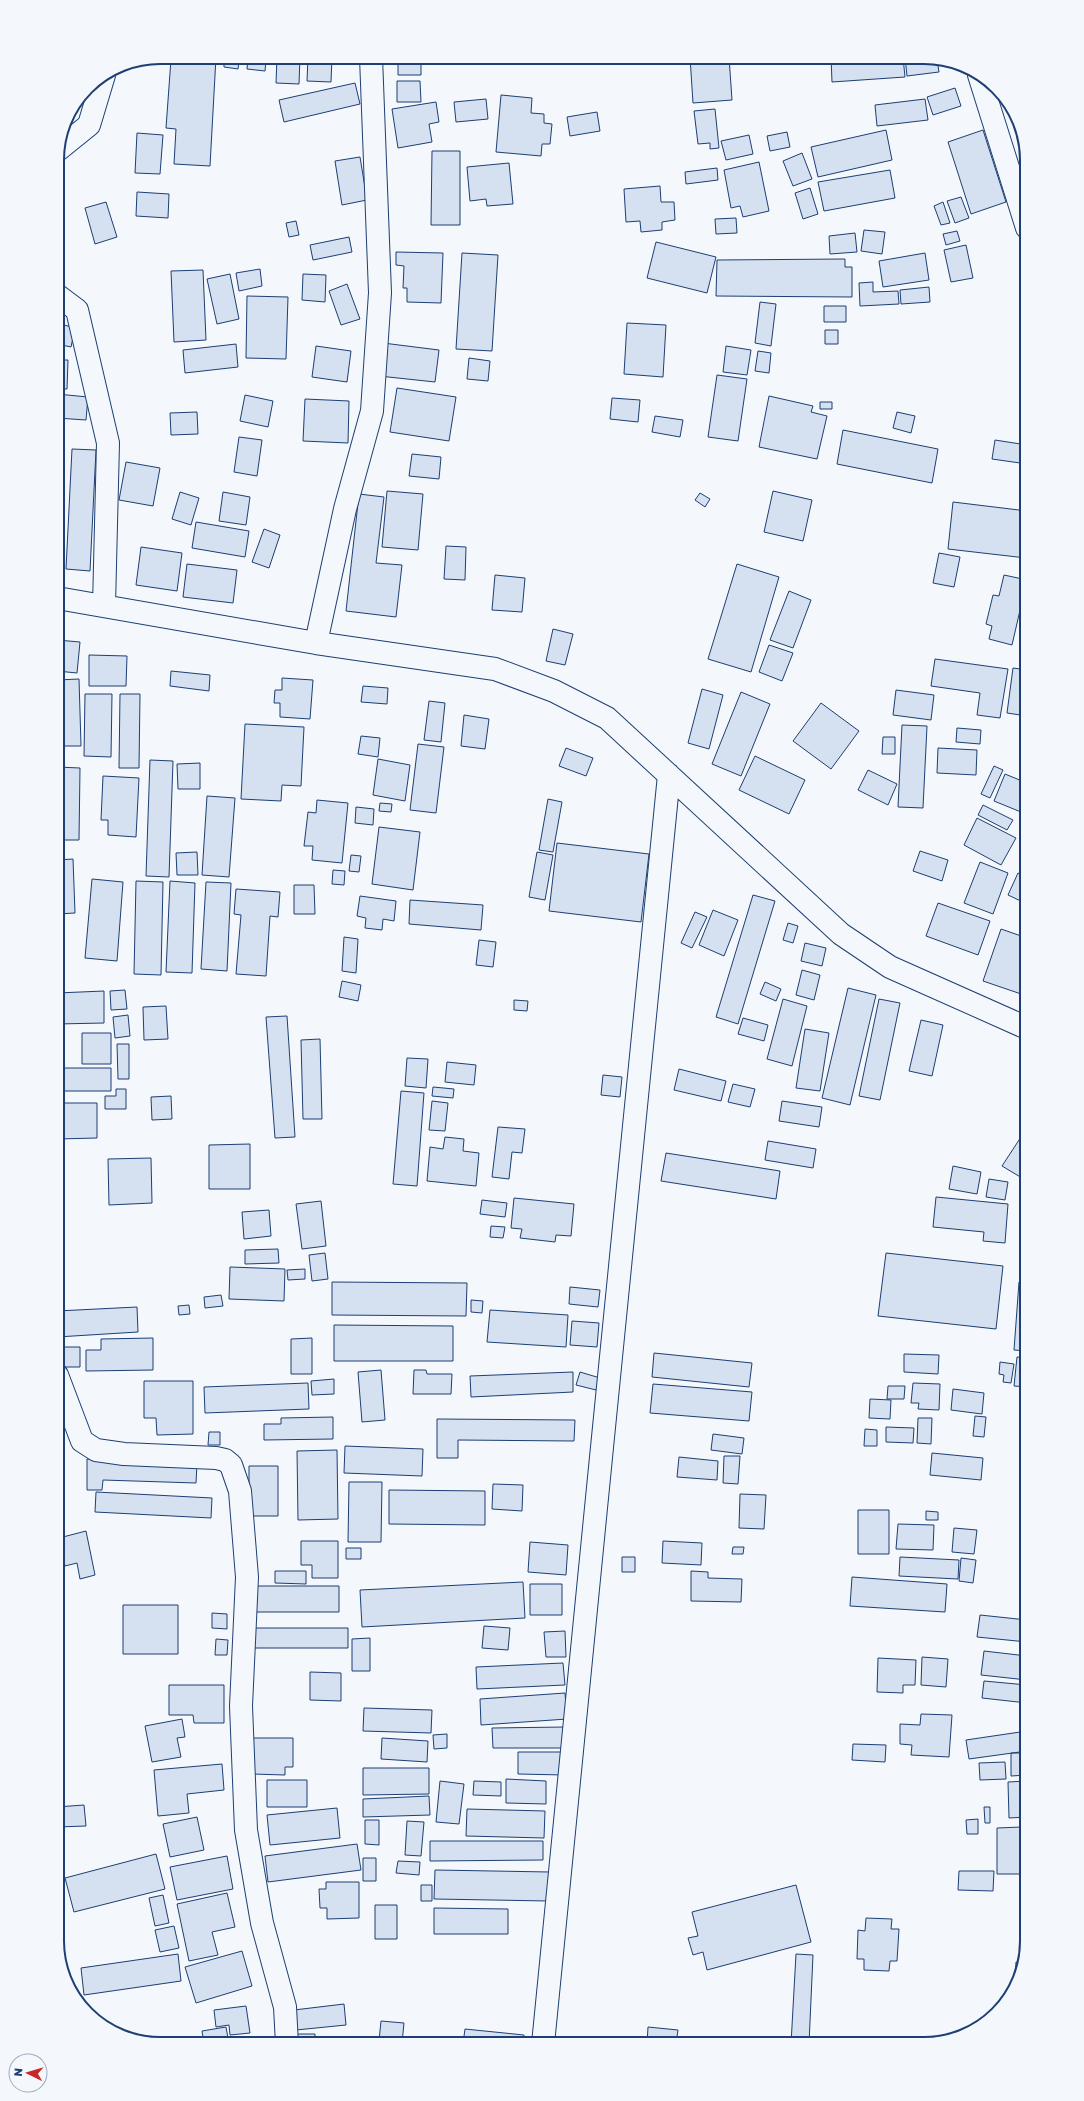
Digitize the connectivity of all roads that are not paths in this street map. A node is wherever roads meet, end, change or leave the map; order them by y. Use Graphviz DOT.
graph roads {
  1 [pos="371,64"];
  2 [pos="982,83"];
  3 [pos="101,84"];
  4 [pos="66,144"];
  5 [pos="1020,206"];
  6 [pos="64,300"];
  7 [pos="64,599"];
  8 [pos="104,606"];
  9 [pos="316,643"];
  10 [pos="669,775"];
  11 [pos="1020,1025"];
  12 [pos="64,1393"];
  13 [pos="287,2037"];
  14 [pos="545,2037"];
  1 -- 9 [label="street"];
  2 -- 5 [label="street"];
  3 -- 4 [label="street"];
  6 -- 8 [label="street"];
  7 -- 8 [label="street"];
  8 -- 9 [label="street"];
  9 -- 10 [label="street"];
  10 -- 11 [label="street"];
  10 -- 14 [label="street"];
  12 -- 13 [label="street"];
}
